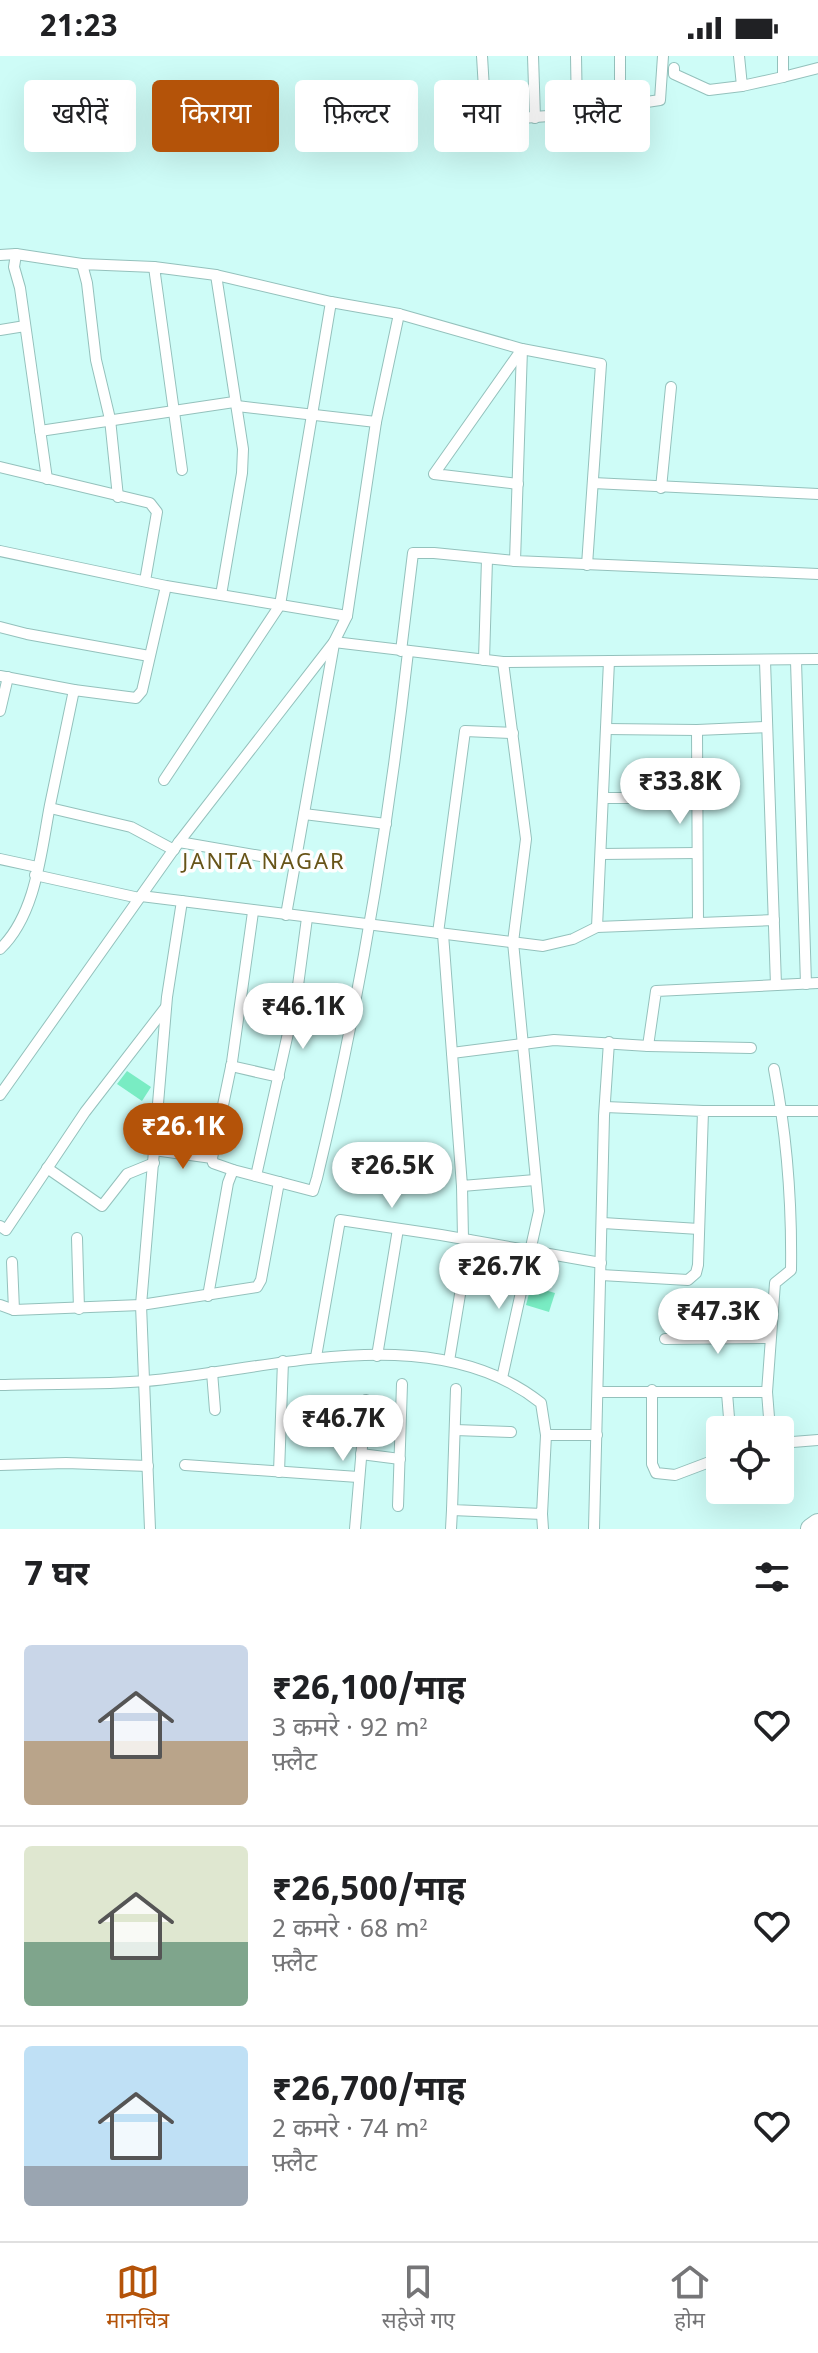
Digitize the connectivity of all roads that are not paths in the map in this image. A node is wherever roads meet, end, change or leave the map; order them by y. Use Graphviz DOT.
graph roads {
  1 [pos="482,56"];
  2 [pos="533,56"];
  3 [pos="576,56"];
  4 [pos="620,56"];
  5 [pos="678,56"];
  6 [pos="739,56"];
  7 [pos="783,56"];
  8 [pos="666,64"];
  9 [pos="818,68"];
  10 [pos="783,77"];
  11 [pos="576,80"];
  12 [pos="620,80"];
  13 [pos="742,86"];
  14 [pos="650,102"];
  15 [pos="545,117"];
  16 [pos="535,118"];
  17 [pos="16,254"];
  18 [pos="0,255"];
  19 [pos="82,264"];
  20 [pos="154,267"];
  21 [pos="216,275"];
  22 [pos="331,302"];
  23 [pos="399,314"];
  24 [pos="25,326"];
  25 [pos="0,330"];
  26 [pos="522,349"];
  27 [pos="671,387"];
  28 [pos="236,404"];
  29 [pos="174,411"];
  30 [pos="311,412"];
  31 [pos="110,419"];
  32 [pos="376,422"];
  33 [pos="40,431"];
  34 [pos="0,467"];
  35 [pos="182,470"];
  36 [pos="47,479"];
  37 [pos="593,483"];
  38 [pos="518,484"];
  39 [pos="661,488"];
  40 [pos="818,494"];
  41 [pos="118,497"];
  42 [pos="0,551"];
  43 [pos="487,559"];
  44 [pos="515,561"];
  45 [pos="587,565"];
  46 [pos="818,574"];
  47 [pos="145,581"];
  48 [pos="166,586"];
  49 [pos="221,595"];
  50 [pos="280,605"];
  51 [pos="347,616"];
  52 [pos="0,627"];
  53 [pos="334,642"];
  54 [pos="405,651"];
  55 [pos="149,656"];
  56 [pos="818,659"];
  57 [pos="484,660"];
  58 [pos="609,661"];
  59 [pos="765,661"];
  60 [pos="796,661"];
  61 [pos="503,662"];
  62 [pos="4,676"];
  63 [pos="74,690"];
  64 [pos="0,711"];
  65 [pos="767,727"];
  66 [pos="606,729"];
  67 [pos="697,730"];
  68 [pos="513,733"];
  69 [pos="164,780"];
  70 [pos="604,798"];
  71 [pos="697,798"];
  72 [pos="50,808"];
  73 [pos="304,814"];
  74 [pos="386,824"];
  75 [pos="177,846"];
  76 [pos="697,853"];
  77 [pos="601,854"];
  78 [pos="0,859"];
  79 [pos="295,862"];
  80 [pos="36,871"];
  81 [pos="140,897"];
  82 [pos="182,901"];
  83 [pos="253,912"];
  84 [pos="286,915"];
  85 [pos="307,918"];
  86 [pos="774,920"];
  87 [pos="698,923"];
  88 [pos="370,926"];
  89 [pos="597,927"];
  90 [pos="441,934"];
  91 [pos="513,942"];
  92 [pos="0,949"];
  93 [pos="812,983"];
  94 [pos="776,985"];
  95 [pos="166,1007"];
  96 [pos="609,1042"];
  97 [pos="523,1046"];
  98 [pos="648,1046"];
  99 [pos="751,1048"];
  100 [pos="452,1053"];
  101 [pos="231,1066"];
  102 [pos="774,1069"];
  103 [pos="0,1071"];
  104 [pos="279,1077"];
  105 [pos="11,1080"];
  106 [pos="0,1095"];
  107 [pos="605,1107"];
  108 [pos="703,1111"];
  109 [pos="818,1111"];
  110 [pos="782,1112"];
  111 [pos="155,1150"];
  112 [pos="212,1158"];
  113 [pos="154,1163"];
  114 [pos="47,1168"];
  115 [pos="233,1170"];
  116 [pos="256,1176"];
  117 [pos="535,1180"];
  118 [pos="279,1182"];
  119 [pos="462,1186"];
  120 [pos="603,1223"];
  121 [pos="0,1226"];
  122 [pos="398,1229"];
  123 [pos="699,1229"];
  124 [pos="77,1238"];
  125 [pos="466,1239"];
  126 [pos="529,1250"];
  127 [pos="12,1262"];
  128 [pos="601,1269"];
  129 [pos="208,1296"];
  130 [pos="0,1305"];
  131 [pos="141,1305"];
  132 [pos="79,1309"];
  133 [pos="14,1310"];
  134 [pos="770,1338"];
  135 [pos="665,1339"];
  136 [pos="377,1356"];
  137 [pos="316,1357"];
  138 [pos="283,1361"];
  139 [pos="449,1361"];
  140 [pos="212,1372"];
  141 [pos="502,1378"];
  142 [pos="145,1381"];
  143 [pos="402,1384"];
  144 [pos="0,1385"];
  145 [pos="456,1389"];
  146 [pos="652,1390"];
  147 [pos="598,1392"];
  148 [pos="767,1392"];
  149 [pos="727,1393"];
  150 [pos="366,1400"];
  151 [pos="215,1410"];
  152 [pos="729,1416"];
  153 [pos="769,1416"];
  154 [pos="455,1430"];
  155 [pos="511,1432"];
  156 [pos="546,1435"];
  157 [pos="597,1435"];
  158 [pos="818,1440"];
  159 [pos="794,1442"];
  160 [pos="361,1454"];
  161 [pos="400,1459"];
  162 [pos="706,1463"];
  163 [pos="0,1465"];
  164 [pos="185,1465"];
  165 [pos="148,1466"];
  166 [pos="279,1472"];
  167 [pos="358,1477"];
  168 [pos="398,1506"];
  169 [pos="452,1510"];
  170 [pos="542,1514"];
  171 [pos="818,1524"];
  172 [pos="150,1529"];
  173 [pos="355,1529"];
  174 [pos="451,1529"];
  175 [pos="543,1529"];
  176 [pos="594,1529"];
  177 [pos="811,1529"];
  1 -- 16 [label="street"];
  2 -- 16 [label="street"];
  3 -- 11 [label="street"];
  4 -- 12 [label="street"];
  5 -- 8 [label="street"];
  6 -- 13 [label="street"];
  7 -- 10 [label="street"];
  8 -- 13 [label="street"];
  8 -- 14 [label="street"];
  9 -- 10 [label="street"];
  10 -- 13 [label="street"];
  15 -- 16 [label="street"];
  17 -- 18 [label="street"];
  17 -- 19 [label="street"];
  17 -- 24 [label="street"];
  19 -- 20 [label="street"];
  19 -- 31 [label="street"];
  20 -- 21 [label="street"];
  20 -- 29 [label="street"];
  21 -- 22 [label="street"];
  21 -- 28 [label="street"];
  22 -- 23 [label="street"];
  22 -- 30 [label="street"];
  23 -- 26 [label="street"];
  23 -- 32 [label="street"];
  24 -- 25 [label="street"];
  24 -- 33 [label="street"];
  26 -- 37 [label="street"];
  26 -- 38 [label="street"];
  26 -- 38 [label="street"];
  27 -- 39 [label="street"];
  28 -- 29 [label="street"];
  28 -- 30 [label="street"];
  28 -- 49 [label="street"];
  29 -- 31 [label="street"];
  29 -- 35 [label="street"];
  30 -- 32 [label="street"];
  30 -- 50 [label="street"];
  31 -- 33 [label="street"];
  31 -- 41 [label="street"];
  32 -- 51 [label="street"];
  33 -- 36 [label="street"];
  34 -- 36 [label="street"];
  36 -- 41 [label="street"];
  37 -- 39 [label="street"];
  37 -- 45 [label="street"];
  38 -- 44 [label="street"];
  39 -- 40 [label="street"];
  41 -- 47 [label="street"];
  42 -- 47 [label="street"];
  43 -- 44 [label="street"];
  43 -- 54 [label="street"];
  43 -- 57 [label="street"];
  44 -- 45 [label="street"];
  45 -- 46 [label="street"];
  47 -- 48 [label="street"];
  48 -- 49 [label="street"];
  48 -- 55 [label="street"];
  49 -- 50 [label="street"];
  50 -- 51 [label="street"];
  50 -- 69 [label="street"];
  51 -- 53 [label="street"];
  52 -- 55 [label="street"];
  53 -- 54 [label="street"];
  53 -- 73 [label="street"];
  53 -- 75 [label="street"];
  54 -- 57 [label="street"];
  54 -- 74 [label="street"];
  55 -- 63 [label="street"];
  56 -- 60 [label="street"];
  57 -- 61 [label="street"];
  58 -- 59 [label="street"];
  58 -- 61 [label="street"];
  58 -- 66 [label="street"];
  59 -- 60 [label="street"];
  59 -- 65 [label="street"];
  60 -- 93 [label="street"];
  61 -- 68 [label="street"];
  62 -- 63 [label="street"];
  62 -- 64 [label="street"];
  63 -- 72 [label="street"];
  65 -- 67 [label="street"];
  65 -- 86 [label="street"];
  66 -- 67 [label="street"];
  66 -- 70 [label="street"];
  67 -- 71 [label="street"];
  68 -- 90 [label="street"];
  68 -- 91 [label="street"];
  70 -- 71 [label="street"];
  70 -- 77 [label="street"];
  71 -- 76 [label="street"];
  72 -- 75 [label="street"];
  72 -- 80 [label="street"];
  73 -- 74 [label="street"];
  73 -- 79 [label="street"];
  74 -- 88 [label="street"];
  75 -- 79 [label="street"];
  75 -- 81 [label="street"];
  76 -- 77 [label="street"];
  76 -- 87 [label="street"];
  77 -- 89 [label="street"];
  78 -- 80 [label="street"];
  79 -- 84 [label="street"];
  80 -- 81 [label="street"];
  80 -- 92 [label="street"];
  81 -- 82 [label="street"];
  81 -- 105 [label="street"];
  82 -- 83 [label="street"];
  82 -- 95 [label="street"];
  83 -- 84 [label="street"];
  83 -- 101 [label="street"];
  84 -- 85 [label="street"];
  85 -- 88 [label="street"];
  85 -- 104 [label="street"];
  86 -- 87 [label="street"];
  86 -- 94 [label="street"];
  87 -- 89 [label="street"];
  88 -- 90 [label="street"];
  88 -- 118 [label="street"];
  89 -- 91 [label="street"];
  90 -- 91 [label="street"];
  90 -- 100 [label="street"];
  91 -- 97 [label="street"];
  93 -- 94 [label="street"];
  94 -- 98 [label="street"];
  95 -- 111 [label="street"];
  95 -- 114 [label="street"];
  96 -- 97 [label="street"];
  96 -- 98 [label="street"];
  96 -- 107 [label="street"];
  97 -- 100 [label="street"];
  97 -- 117 [label="street"];
  98 -- 99 [label="street"];
  100 -- 119 [label="street"];
  101 -- 104 [label="street"];
  101 -- 112 [label="street"];
  102 -- 110 [label="street"];
  103 -- 105 [label="street"];
  104 -- 116 [label="street"];
  105 -- 106 [label="street"];
  107 -- 108 [label="street"];
  107 -- 120 [label="street"];
  108 -- 110 [label="street"];
  108 -- 123 [label="street"];
  109 -- 110 [label="street"];
  110 -- 134 [label="street"];
  111 -- 112 [label="street"];
  111 -- 113 [label="street"];
  112 -- 115 [label="street"];
  113 -- 114 [label="street"];
  113 -- 131 [label="street"];
  114 -- 121 [label="street"];
  115 -- 116 [label="street"];
  115 -- 129 [label="street"];
  116 -- 118 [label="street"];
  117 -- 119 [label="street"];
  117 -- 126 [label="street"];
  118 -- 129 [label="street"];
  119 -- 125 [label="street"];
  120 -- 123 [label="street"];
  120 -- 128 [label="street"];
  122 -- 125 [label="street"];
  122 -- 136 [label="street"];
  122 -- 137 [label="street"];
  123 -- 128 [label="street"];
  124 -- 132 [label="street"];
  125 -- 126 [label="street"];
  125 -- 139 [label="street"];
  126 -- 128 [label="street"];
  126 -- 141 [label="street"];
  127 -- 133 [label="street"];
  128 -- 147 [label="street"];
  129 -- 131 [label="street"];
  130 -- 133 [label="street"];
  131 -- 132 [label="street"];
  131 -- 142 [label="street"];
  132 -- 133 [label="street"];
  134 -- 135 [label="street"];
  134 -- 148 [label="street"];
  136 -- 137 [label="street"];
  136 -- 139 [label="street"];
  137 -- 138 [label="street"];
  138 -- 140 [label="street"];
  138 -- 166 [label="street"];
  139 -- 141 [label="street"];
  140 -- 142 [label="street"];
  140 -- 151 [label="street"];
  141 -- 156 [label="street"];
  142 -- 144 [label="street"];
  142 -- 165 [label="street"];
  143 -- 161 [label="street"];
  145 -- 154 [label="street"];
  146 -- 147 [label="street"];
  146 -- 149 [label="street"];
  146 -- 162 [label="street"];
  147 -- 157 [label="street"];
  148 -- 149 [label="street"];
  148 -- 153 [label="street"];
  149 -- 152 [label="street"];
  150 -- 160 [label="street"];
  154 -- 155 [label="street"];
  154 -- 169 [label="street"];
  156 -- 157 [label="street"];
  156 -- 170 [label="street"];
  157 -- 176 [label="street"];
  158 -- 159 [label="street"];
  160 -- 161 [label="street"];
  160 -- 167 [label="street"];
  161 -- 168 [label="street"];
  163 -- 165 [label="street"];
  164 -- 166 [label="street"];
  165 -- 172 [label="street"];
  166 -- 167 [label="street"];
  167 -- 173 [label="street"];
  169 -- 170 [label="street"];
  169 -- 174 [label="street"];
  170 -- 175 [label="street"];
  171 -- 177 [label="highway"];
}
